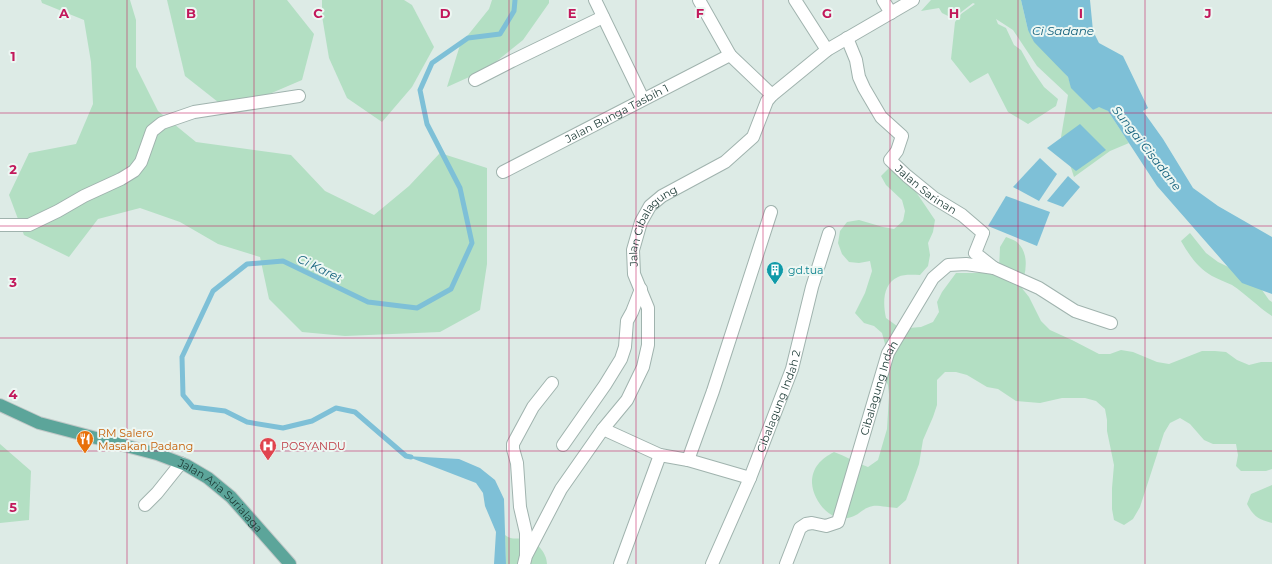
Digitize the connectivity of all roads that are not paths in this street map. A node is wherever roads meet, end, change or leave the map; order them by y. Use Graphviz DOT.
graph roads {
  1 [pos="595,0"];
  2 [pos="699,0"];
  3 [pos="795,0"];
  4 [pos="883,0"];
  5 [pos="914,0"];
  6 [pos="891,13"];
  7 [pos="603,17"];
  8 [pos="846,38"];
  9 [pos="827,50"];
  10 [pos="730,55"];
  11 [pos="475,80"];
  12 [pos="772,95"];
  13 [pos="299,96"];
  14 [pos="643,99"];
  15 [pos="503,172"];
  16 [pos="771,212"];
  17 [pos="0,225"];
  18 [pos="828,234"];
  19 [pos="1000,270"];
  20 [pos="641,289"];
  21 [pos="1111,323"];
  22 [pos="552,383"];
  23 [pos="0,405"];
  24 [pos="603,429"];
  25 [pos="563,446"];
  26 [pos="660,455"];
  27 [pos="688,460"];
  28 [pos="181,463"];
  29 [pos="750,478"];
  30 [pos="145,505"];
  31 [pos="525,560"];
  32 [pos="290,564"];
  33 [pos="620,564"];
  34 [pos="712,564"];
  35 [pos="786,564"];
  1 -- 7 [label="street"];
  2 -- 10 [label="street"];
  3 -- 9 [label="street"];
  4 -- 6 [label="street"];
  5 -- 6 [label="street, Jalan Cibalagung"];
  6 -- 8 [label="street, Jalan Cibalagung"];
  7 -- 11 [label="street"];
  7 -- 14 [label="street"];
  8 -- 9 [label="street, Jalan Cibalagung"];
  8 -- 19 [label="street, Jalan Sarinan"];
  9 -- 12 [label="street, Jalan Cibalagung"];
  10 -- 12 [label="street"];
  10 -- 14 [label="street, Jalan Bunga Tasbih 1"];
  12 -- 20 [label="street, Jalan Cibalagung"];
  13 -- 17 [label="street"];
  14 -- 15 [label="street, Jalan Bunga Tasbih 1"];
  16 -- 27 [label="street"];
  18 -- 29 [label="street, Cibalagung Indah 2"];
  19 -- 21 [label="street, Cibalagung Indah"];
  19 -- 35 [label="street, Cibalagung Indah"];
  20 -- 24 [label="street, Jalan Cibalagung"];
  20 -- 25 [label="street"];
  22 -- 31 [label="street"];
  23 -- 28 [label="main road, Jalan Aria Surialaga"];
  24 -- 26 [label="street"];
  24 -- 31 [label="street, Jalan Cibalagung"];
  26 -- 27 [label="street"];
  26 -- 33 [label="street"];
  27 -- 29 [label="street"];
  28 -- 30 [label="street"];
  28 -- 32 [label="main road, Jalan Aria Surialaga"];
  29 -- 34 [label="street, Cibalagung Indah 2"];
}
